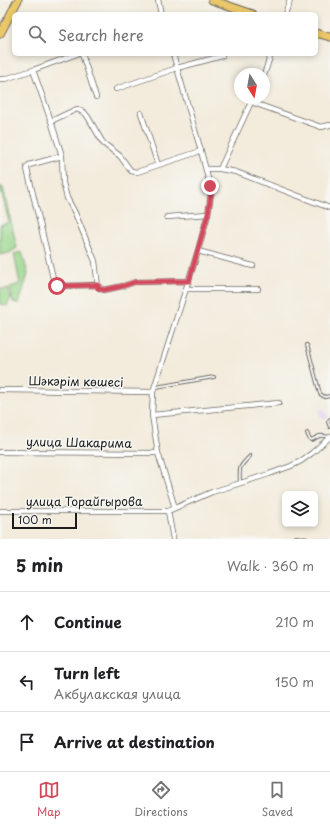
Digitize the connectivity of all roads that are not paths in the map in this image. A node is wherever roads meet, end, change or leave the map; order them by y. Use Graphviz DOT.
graph roads {
  1 [pos="18,0"];
  2 [pos="158,0"];
  3 [pos="212,0"];
  4 [pos="290,0"];
  5 [pos="161,12"];
  6 [pos="247,12"];
  7 [pos="286,12"];
  8 [pos="0,34"];
  9 [pos="318,34"];
  10 [pos="330,37"];
  11 [pos="72,56"];
  12 [pos="83,56"];
  13 [pos="173,56"];
  14 [pos="222,56"];
  15 [pos="270,56"];
  16 [pos="176,68"];
  17 [pos="266,68"];
  18 [pos="33,70"];
  19 [pos="0,79"];
  20 [pos="116,89"];
  21 [pos="96,97"];
  22 [pos="250,104"];
  23 [pos="262,104"];
  24 [pos="141,112"];
  25 [pos="51,121"];
  26 [pos="330,125"];
  27 [pos="201,151"];
  28 [pos="62,156"];
  29 [pos="158,165"];
  30 [pos="206,169"];
  31 [pos="220,169"];
  32 [pos="330,208"];
  33 [pos="208,214"];
  34 [pos="167,217"];
  35 [pos="198,251"];
  36 [pos="253,266"];
  37 [pos="189,281"];
  38 [pos="98,285"];
  39 [pos="186,289"];
  40 [pos="258,290"];
  41 [pos="307,345"];
  42 [pos="214,377"];
  43 [pos="154,387"];
  44 [pos="0,390"];
  45 [pos="153,392"];
  46 [pos="330,396"];
  47 [pos="279,403"];
  48 [pos="152,415"];
  49 [pos="330,419"];
  50 [pos="330,427"];
  51 [pos="307,433"];
  52 [pos="330,438"];
  53 [pos="0,452"];
  54 [pos="158,453"];
  55 [pos="250,456"];
  56 [pos="240,483"];
  57 [pos="175,508"];
  58 [pos="0,511"];
  59 [pos="168,511"];
  60 [pos="296,537"];
  61 [pos="173,539"];
  62 [pos="307,539"];
  1 -- 8 [label="main road"];
  2 -- 5 [label="street"];
  3 -- 6 [label="main road"];
  4 -- 7 [label="street"];
  9 -- 10 [label="main road"];
  11 -- 18 [label="street"];
  12 -- 21 [label="street"];
  13 -- 16 [label="street"];
  14 -- 16 [label="street"];
  15 -- 17 [label="street"];
  16 -- 20 [label="street"];
  16 -- 27 [label="street"];
  18 -- 19 [label="street"];
  18 -- 25 [label="street"];
  22 -- 31 [label="street"];
  23 -- 26 [label="street"];
  24 -- 29 [label="street"];
  25 -- 28 [label="street"];
  25 -- 29 [label="street"];
  27 -- 29 [label="street"];
  27 -- 30 [label="street"];
  28 -- 38 [label="street"];
  28 -- 38 [label="street"];
  30 -- 31 [label="street"];
  30 -- 33 [label="street"];
  31 -- 32 [label="street"];
  33 -- 34 [label="street"];
  33 -- 35 [label="street"];
  35 -- 36 [label="street"];
  35 -- 37 [label="street"];
  37 -- 38 [label="street"];
  37 -- 39 [label="street"];
  39 -- 40 [label="street"];
  39 -- 43 [label="street"];
  41 -- 46 [label="lane"];
  42 -- 43 [label="lane"];
  43 -- 45 [label="street"];
  44 -- 45 [label="street, Шәкәрім көшесі"];
  45 -- 48 [label="street"];
  47 -- 48 [label="street"];
  48 -- 54 [label="street"];
  49 -- 50 [label="lane"];
  51 -- 52 [label="lane"];
  52 -- 56 [label="street"];
  53 -- 54 [label="street, улица Шакарима"];
  54 -- 57 [label="street"];
  55 -- 56 [label="lane"];
  56 -- 57 [label="street"];
  57 -- 59 [label="street"];
  58 -- 59 [label="street, улица Торайгырова"];
  59 -- 61 [label="street"];
  60 -- 62 [label="lane"];
}
